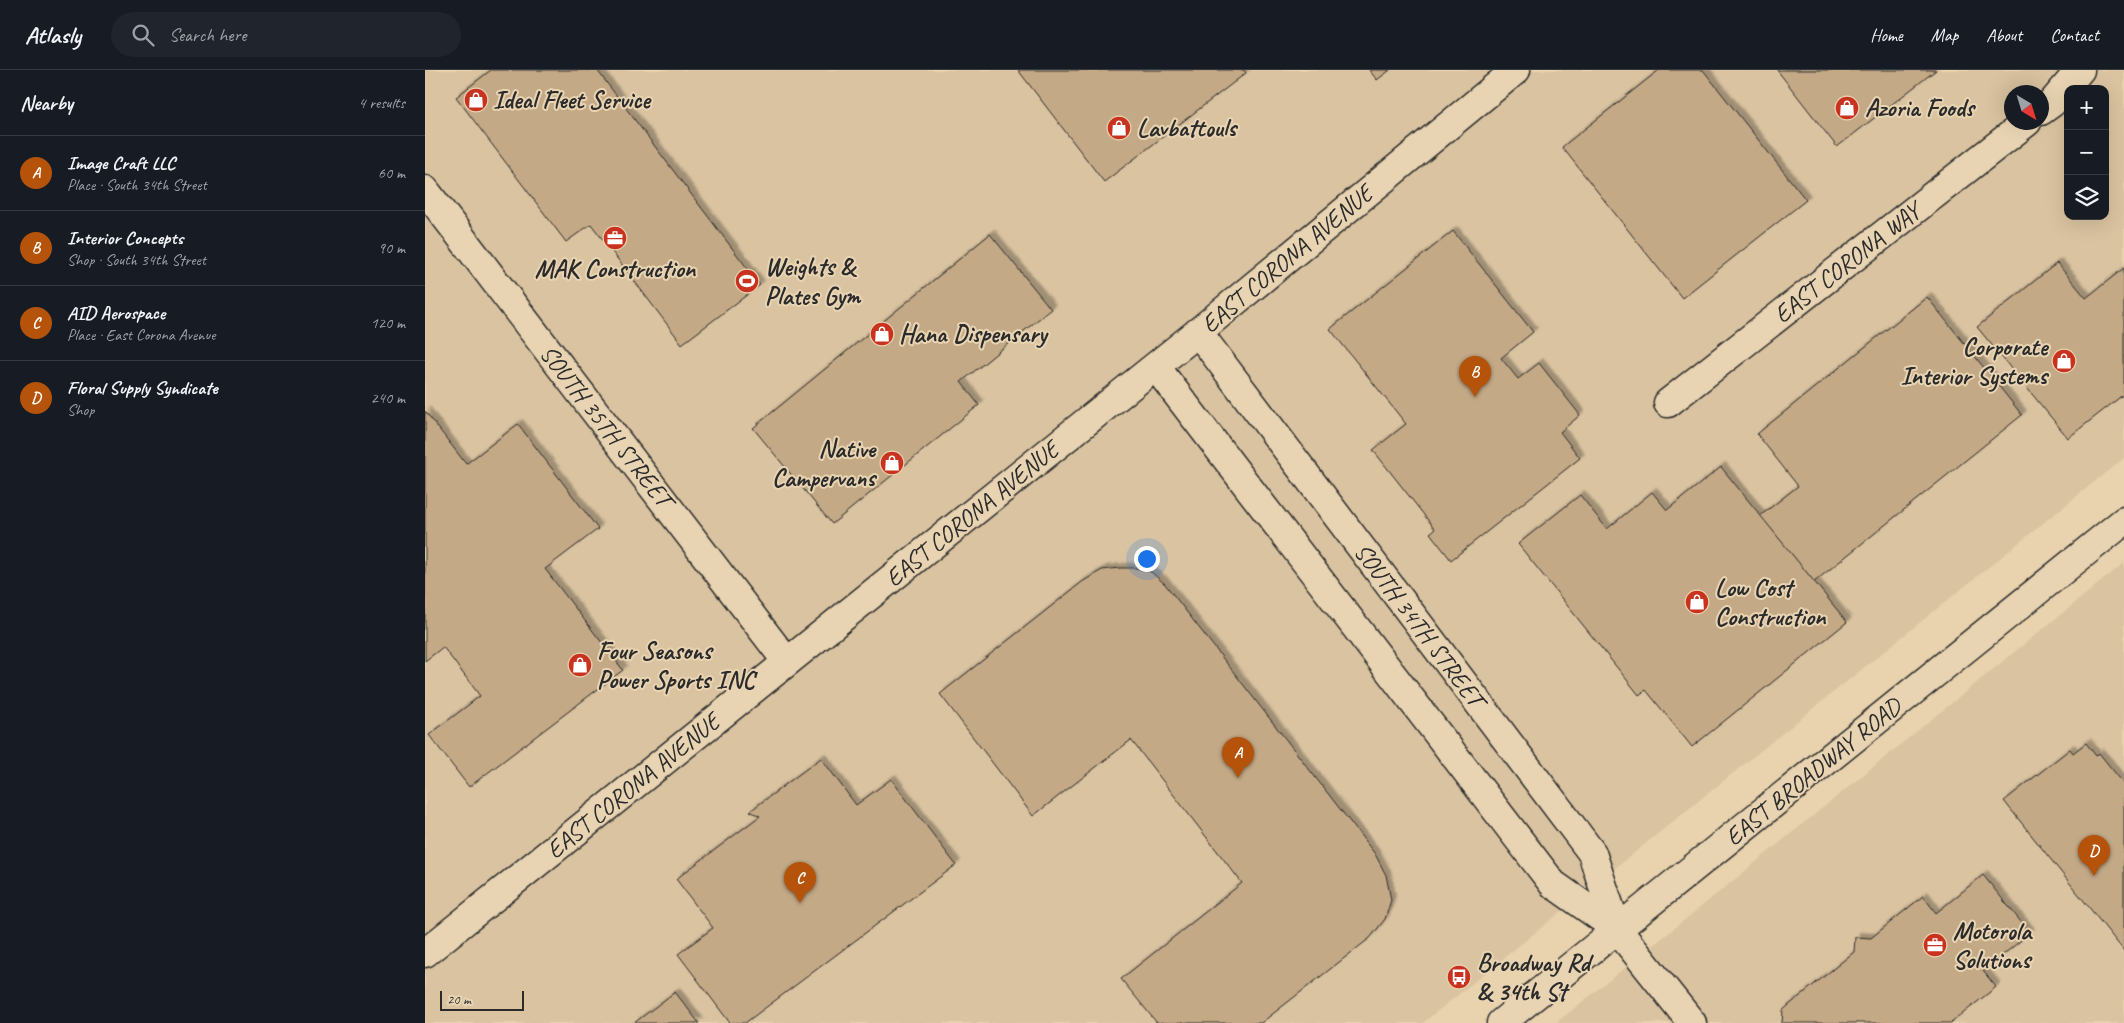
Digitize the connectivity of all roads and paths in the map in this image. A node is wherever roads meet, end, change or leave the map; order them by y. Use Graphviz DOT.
graph roads {
  1 [pos="1515,70"];
  2 [pos="2081,70"];
  3 [pos="2049,105"];
  4 [pos="2017,130"];
  5 [pos="425,190"];
  6 [pos="1198,332"];
  7 [pos="1156,367"];
  8 [pos="1667,403"];
  9 [pos="2124,521"];
  10 [pos="787,662"];
  11 [pos="1617,930"];
  12 [pos="425,953"];
  13 [pos="1501,1023"];
  14 [pos="1692,1023"];
  1 -- 6 [label="street, EAST CORONA AVENUE"];
  2 -- 3 [label="street"];
  4 -- 8 [label="street, EAST CORONA WAY"];
  5 -- 10 [label="street, SOUTH 35TH STREET"];
  6 -- 7 [label="street, EAST CORONA AVENUE"];
  6 -- 11 [label="street, SOUTH 34TH STREET"];
  7 -- 10 [label="street, EAST CORONA AVENUE"];
  7 -- 11 [label="street, SOUTH 34TH STREET"];
  9 -- 11 [label="street, EAST BROADWAY ROAD"];
  10 -- 12 [label="street, EAST CORONA AVENUE"];
  11 -- 13 [label="street, EAST BROADWAY ROAD"];
  11 -- 14 [label="street, SOUTH 34TH STREET"];
}
